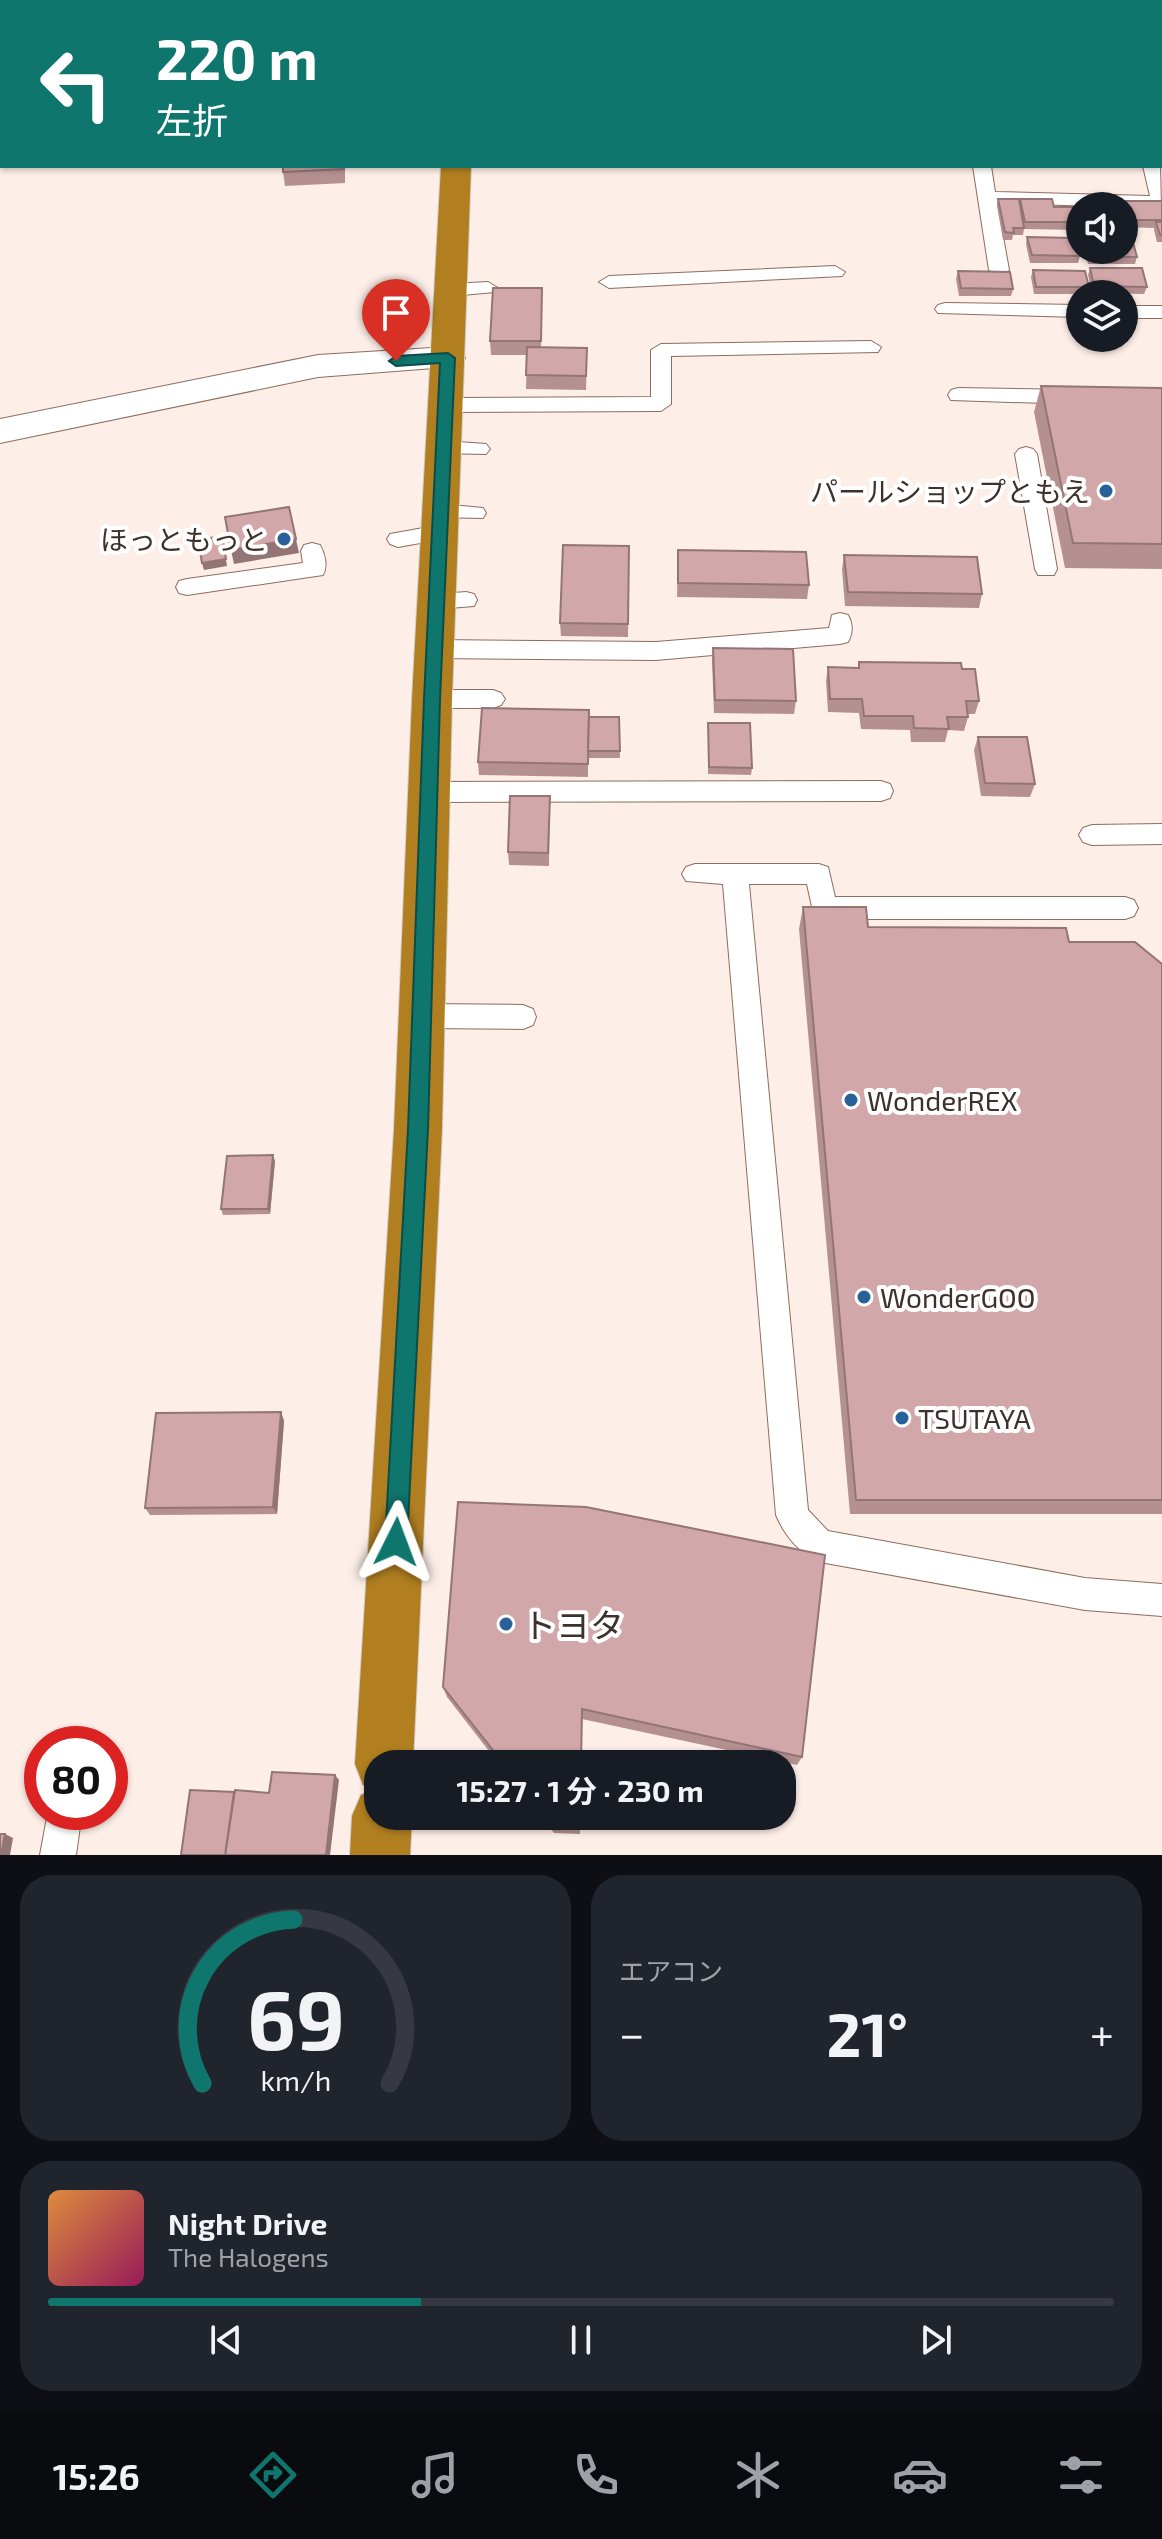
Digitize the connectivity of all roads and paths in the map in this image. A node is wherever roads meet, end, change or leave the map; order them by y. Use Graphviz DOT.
graph roads {
  1 [pos="456,168"];
  2 [pos="982,168"];
  3 [pos="1152,168"];
  4 [pos="987,197"];
  5 [pos="999,270"];
  6 [pos="835,272"];
  7 [pos="609,282"];
  8 [pos="945,309"];
  9 [pos="1066,311"];
  10 [pos="1138,312"];
  11 [pos="1162,312"];
  12 [pos="871,347"];
  13 [pos="448,358"];
  14 [pos="958,395"];
  15 [pos="1097,397"];
  16 [pos="446,405"];
  17 [pos="0,431"];
  18 [pos="1026,454"];
  19 [pos="312,551"];
  20 [pos="1046,569"];
  21 [pos="187,587"];
  22 [pos="840,621"];
  23 [pos="434,649"];
  24 [pos="432,699"];
  25 [pos="493,699"];
  26 [pos="881,791"];
  27 [pos="430,792"];
  28 [pos="1162,834"];
  29 [pos="1092,835"];
  30 [pos="695,874"];
  31 [pos="735,874"];
  32 [pos="1125,908"];
  33 [pos="422,1016"];
  34 [pos="523,1017"];
  35 [pos="1162,1600"];
  36 [pos="385,1750"];
  37 [pos="62,1830"];
  38 [pos="381,1830"];
  39 [pos="58,1855"];
  40 [pos="380,1855"];
  1 -- 13 [label="highway"];
  2 -- 4 [label="lane"];
  3 -- 4 [label="lane"];
  4 -- 5 [label="lane"];
  6 -- 7 [label="lane"];
  8 -- 9 [label="lane"];
  10 -- 11 [label="lane"];
  12 -- 16 [label="lane"];
  13 -- 16 [label="highway"];
  13 -- 17 [label="street"];
  14 -- 15 [label="lane"];
  16 -- 23 [label="highway"];
  18 -- 20 [label="lane"];
  19 -- 21 [label="lane"];
  22 -- 23 [label="lane"];
  23 -- 24 [label="highway"];
  24 -- 25 [label="lane"];
  24 -- 27 [label="highway"];
  26 -- 27 [label="lane"];
  27 -- 33 [label="highway"];
  28 -- 29 [label="lane"];
  30 -- 31 [label="lane"];
  31 -- 32 [label="lane"];
  31 -- 35 [label="lane"];
  33 -- 34 [label="lane"];
  33 -- 36 [label="highway"];
  37 -- 39 [label="lane"];
  38 -- 40 [label="highway"];
}
